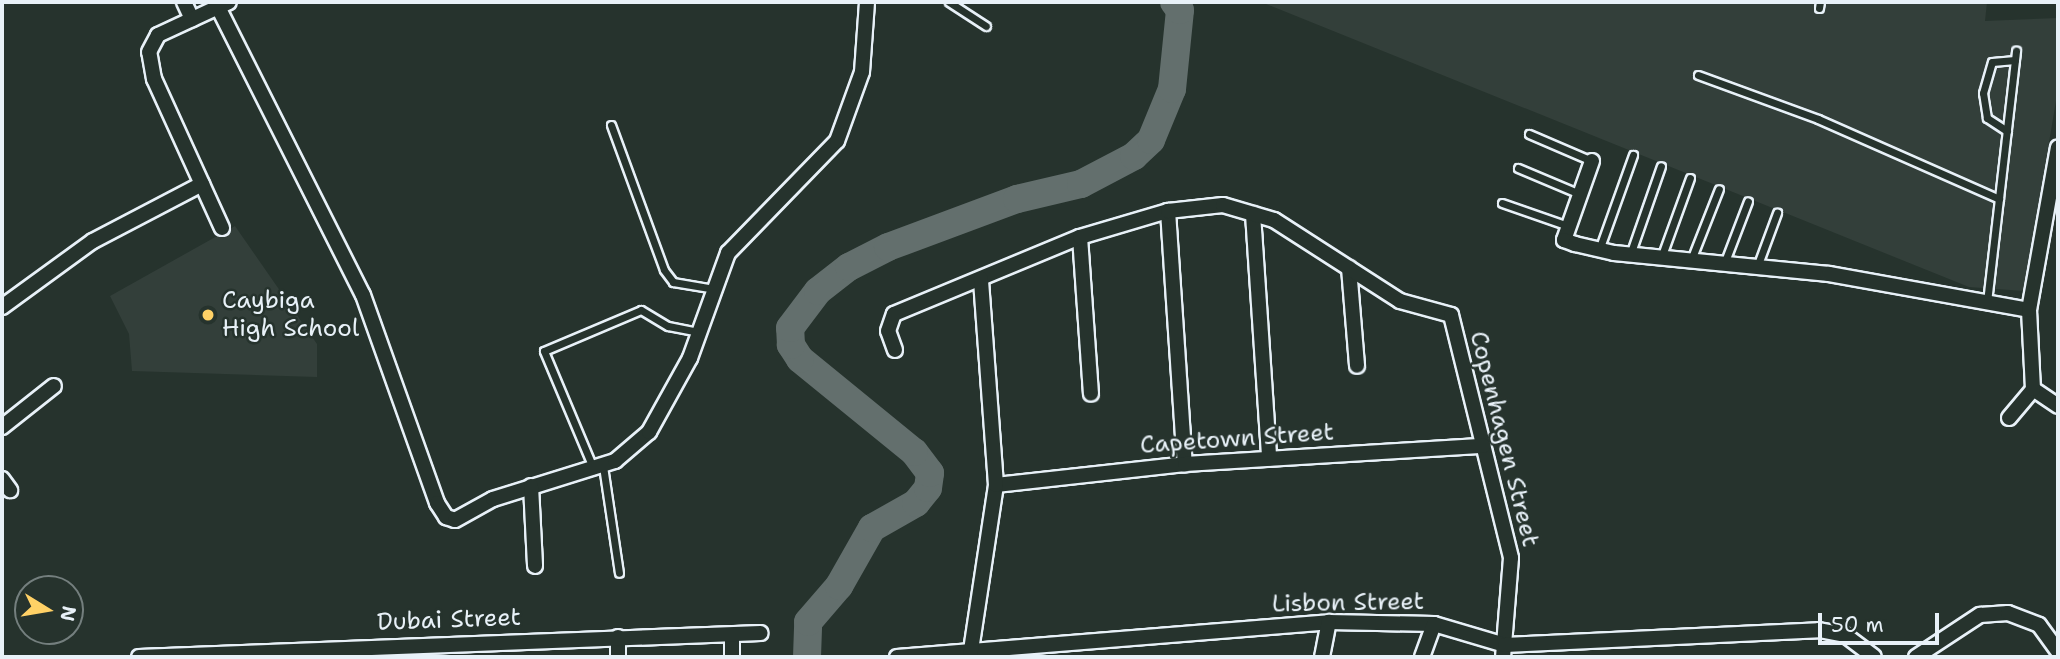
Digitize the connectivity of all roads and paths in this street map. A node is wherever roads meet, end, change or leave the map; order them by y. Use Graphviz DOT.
graph roads {
  1 [pos="184,2"];
  2 [pos="949,2"];
  3 [pos="224,4"];
  4 [pos="870,4"];
  5 [pos="192,19"];
  6 [pos="986,26"];
  7 [pos="2016,51"];
  8 [pos="2015,60"];
  9 [pos="1698,75"];
  10 [pos="611,125"];
  11 [pos="2007,131"];
  12 [pos="1529,134"];
  13 [pos="2058,148"];
  14 [pos="1633,155"];
  15 [pos="1592,161"];
  16 [pos="1661,166"];
  17 [pos="1518,168"];
  18 [pos="1690,178"];
  19 [pos="202,184"];
  20 [pos="1719,189"];
  21 [pos="1580,194"];
  22 [pos="1999,199"];
  23 [pos="1748,201"];
  24 [pos="1502,203"];
  25 [pos="1168,211"];
  26 [pos="1777,213"];
  27 [pos="1253,214"];
  28 [pos="1568,226"];
  29 [pos="222,228"];
  30 [pos="1080,237"];
  31 [pos="1599,251"];
  32 [pos="1630,255"];
  33 [pos="1661,258"];
  34 [pos="1691,261"];
  35 [pos="1724,264"];
  36 [pos="1757,267"];
  37 [pos="1349,268"];
  38 [pos="981,279"];
  39 [pos="715,289"];
  40 [pos="1987,302"];
  41 [pos="2,307"];
  42 [pos="2029,310"];
  43 [pos="699,332"];
  44 [pos="895,350"];
  45 [pos="1357,366"];
  46 [pos="54,386"];
  47 [pos="2033,389"];
  48 [pos="1091,394"];
  49 [pos="2058,406"];
  50 [pos="2009,418"];
  51 [pos="2,427"];
  52 [pos="1483,446"];
  53 [pos="1269,458"];
  54 [pos="1185,464"];
  55 [pos="598,468"];
  56 [pos="996,485"];
  57 [pos="531,486"];
  58 [pos="536,566"];
  59 [pos="619,573"];
  60 [pos="1329,622"];
  61 [pos="1434,624"];
  62 [pos="761,633"];
  63 [pos="732,635"];
  64 [pos="618,637"];
  65 [pos="388,651"];
  66 [pos="1504,651"];
  67 [pos="2058,651"];
  68 [pos="970,654"];
  69 [pos="139,657"];
  70 [pos="618,657"];
  71 [pos="732,657"];
  72 [pos="897,657"];
  73 [pos="1322,657"];
  74 [pos="1422,657"];
  75 [pos="1874,657"];
  76 [pos="1916,657"];
  1 -- 5 [label="street"];
  2 -- 6 [label="lane"];
  3 -- 5 [label="street"];
  3 -- 57 [label="street"];
  4 -- 39 [label="street"];
  5 -- 19 [label="street"];
  7 -- 8 [label="lane"];
  8 -- 11 [label="lane"];
  8 -- 11 [label="lane"];
  9 -- 22 [label="lane"];
  10 -- 39 [label="lane"];
  11 -- 22 [label="lane"];
  12 -- 15 [label="lane"];
  13 -- 42 [label="street"];
  14 -- 31 [label="lane"];
  15 -- 21 [label="street"];
  16 -- 32 [label="lane"];
  17 -- 21 [label="lane"];
  18 -- 33 [label="lane"];
  19 -- 29 [label="street"];
  19 -- 41 [label="street"];
  20 -- 34 [label="lane"];
  21 -- 28 [label="street"];
  22 -- 40 [label="lane"];
  23 -- 35 [label="lane"];
  24 -- 28 [label="lane"];
  25 -- 27 [label="street"];
  25 -- 30 [label="street"];
  25 -- 54 [label="street"];
  26 -- 36 [label="lane"];
  27 -- 37 [label="street"];
  27 -- 53 [label="street"];
  28 -- 31 [label="street"];
  30 -- 38 [label="street"];
  30 -- 48 [label="street"];
  31 -- 32 [label="street"];
  32 -- 33 [label="street"];
  33 -- 34 [label="street"];
  34 -- 35 [label="street"];
  35 -- 36 [label="street"];
  36 -- 40 [label="street"];
  37 -- 45 [label="street"];
  37 -- 52 [label="street, Copenhagen Street"];
  38 -- 44 [label="street"];
  38 -- 56 [label="street"];
  39 -- 43 [label="street"];
  40 -- 42 [label="street"];
  42 -- 47 [label="street"];
  43 -- 55 [label="street"];
  43 -- 55 [label="lane"];
  46 -- 51 [label="street"];
  47 -- 49 [label="street"];
  47 -- 50 [label="street"];
  52 -- 53 [label="street, Capetown Street"];
  52 -- 66 [label="street, Copenhagen Street"];
  53 -- 54 [label="street, Capetown Street"];
  54 -- 56 [label="street, Capetown Street"];
  55 -- 57 [label="street"];
  55 -- 59 [label="lane"];
  56 -- 68 [label="street"];
  57 -- 58 [label="street"];
  60 -- 61 [label="street, Lisbon Street"];
  60 -- 68 [label="street, Lisbon Street"];
  60 -- 73 [label="street"];
  61 -- 66 [label="street, Lisbon Street"];
  61 -- 74 [label="street"];
  62 -- 63 [label="street, Dubai Street"];
  63 -- 64 [label="street, Dubai Street"];
  63 -- 71 [label="street"];
  64 -- 65 [label="street, Dubai Street"];
  64 -- 70 [label="street"];
  65 -- 69 [label="street, Dubai Street"];
  66 -- 75 [label="street, Lisbon Street"];
  67 -- 76 [label="street"];
  68 -- 72 [label="street, Lisbon Street"];
}
